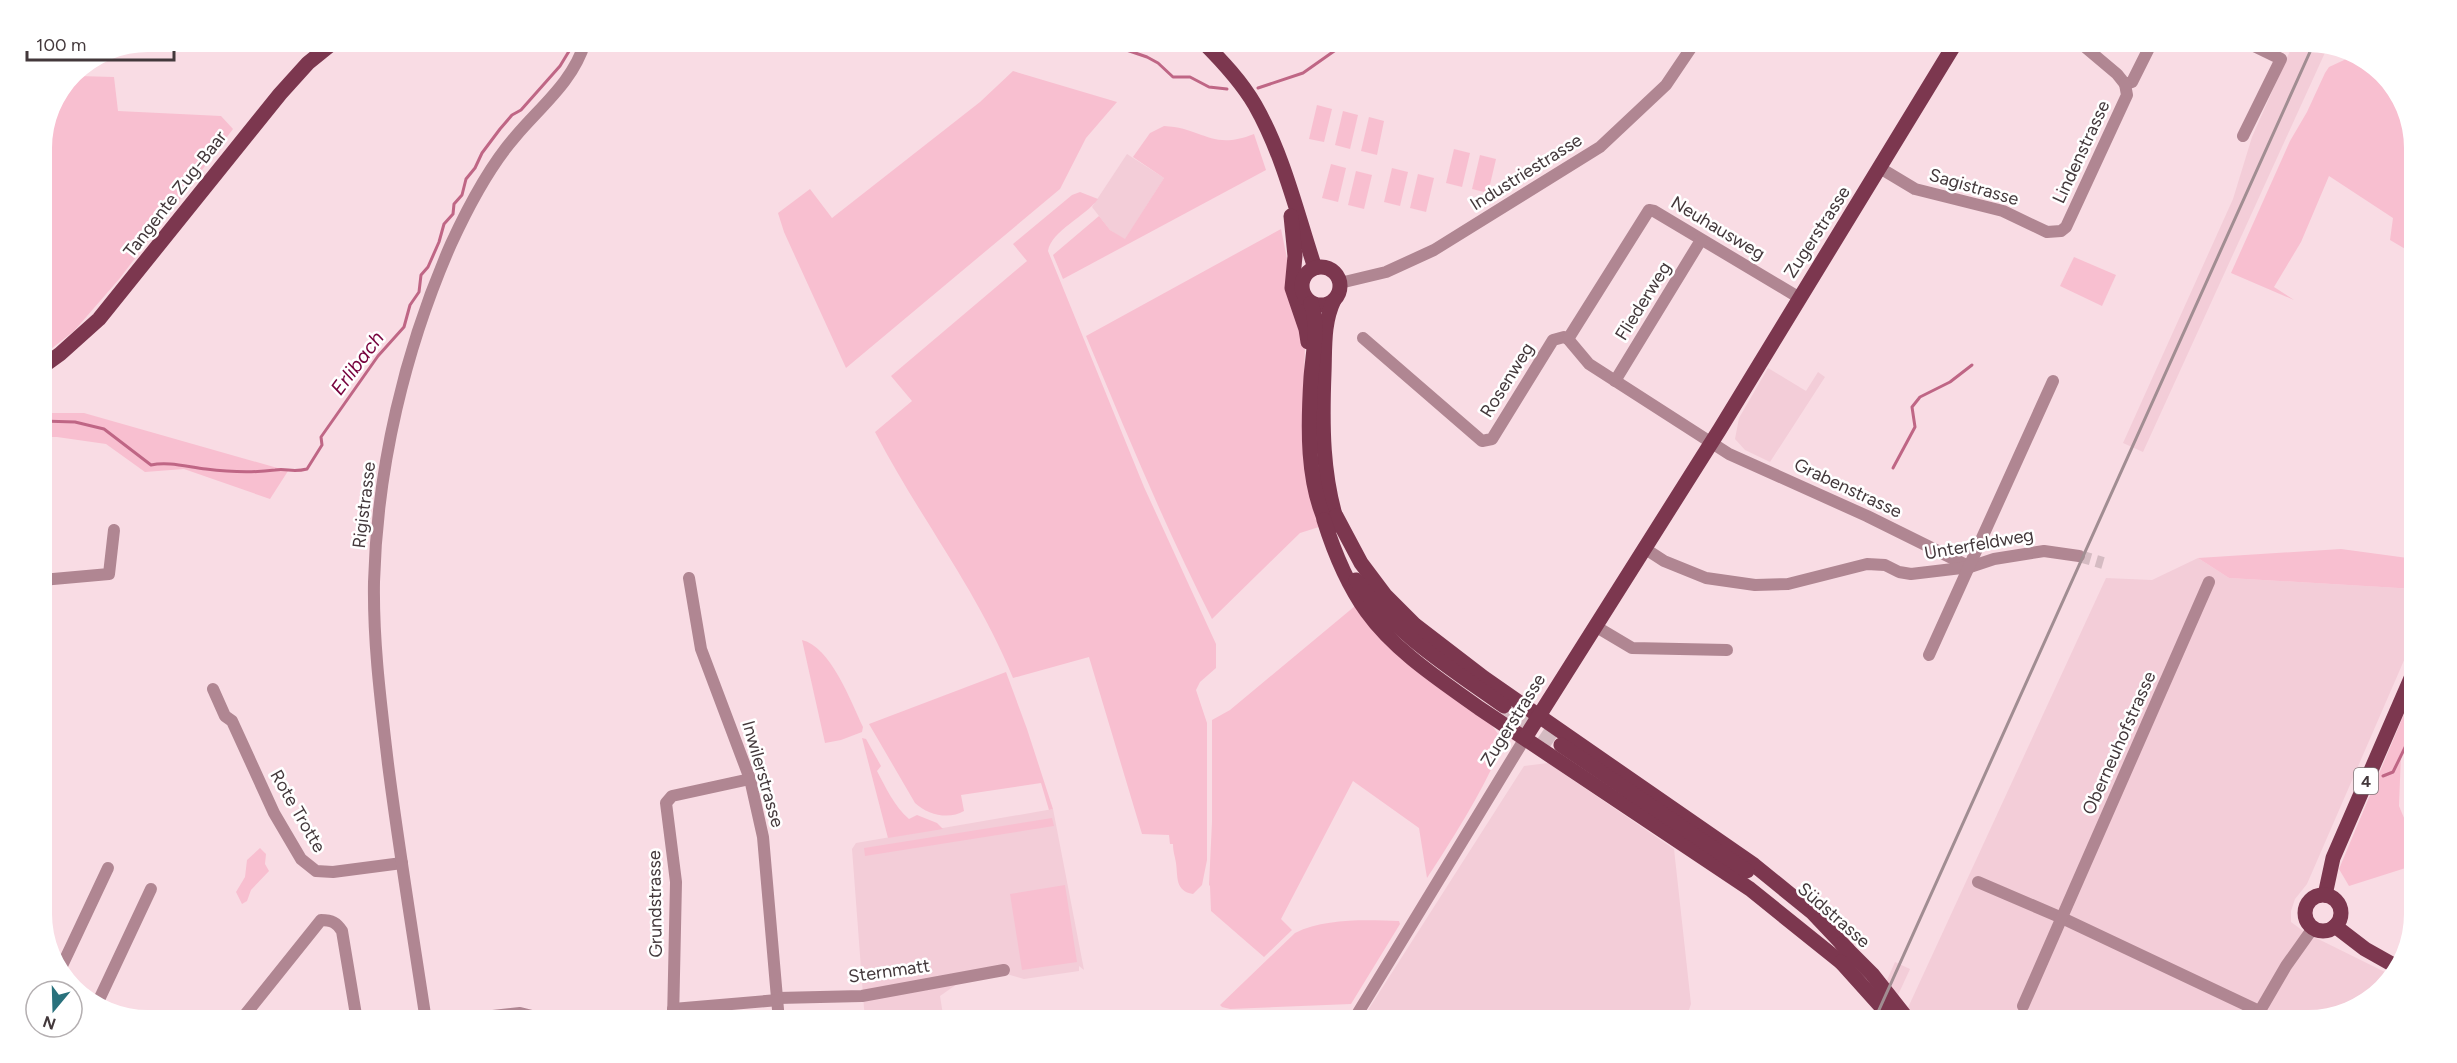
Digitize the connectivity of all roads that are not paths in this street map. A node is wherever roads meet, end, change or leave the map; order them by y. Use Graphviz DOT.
graph roads {
  1 [pos="320,53"];
  2 [pos="581,53"];
  3 [pos="1214,53"];
  4 [pos="1688,53"];
  5 [pos="1949,53"];
  6 [pos="2092,53"];
  7 [pos="2146,53"];
  8 [pos="2269,53"];
  9 [pos="2125,84"];
  10 [pos="2243,136"];
  11 [pos="1880,168"];
  12 [pos="1292,198"];
  13 [pos="1649,210"];
  14 [pos="2061,231"];
  15 [pos="1701,240"];
  16 [pos="1316,268"];
  17 [pos="1340,283"];
  18 [pos="1798,297"];
  19 [pos="1335,300"];
  20 [pos="1311,303"];
  21 [pos="1363,338"];
  22 [pos="1568,339"];
  23 [pos="53,359"];
  24 [pos="1311,378"];
  25 [pos="1615,381"];
  26 [pos="2053,381"];
  27 [pos="1711,443"];
  28 [pos="1330,518"];
  29 [pos="114,530"];
  30 [pos="1644,548"];
  31 [pos="2079,555"];
  32 [pos="1970,567"];
  33 [pos="689,578"];
  34 [pos="53,579"];
  35 [pos="2209,582"];
  36 [pos="1594,626"];
  37 [pos="1727,650"];
  38 [pos="1929,655"];
  39 [pos="213,689"];
  40 [pos="2404,694"];
  41 [pos="1504,706"];
  42 [pos="1539,715"];
  43 [pos="1525,738"];
  44 [pos="1561,745"];
  45 [pos="750,779"];
  46 [pos="1720,854"];
  47 [pos="402,863"];
  48 [pos="108,868"];
  49 [pos="1978,882"];
  50 [pos="151,889"];
  51 [pos="2325,895"];
  52 [pos="2062,918"];
  53 [pos="2335,926"];
  54 [pos="2313,928"];
  55 [pos="1848,950"];
  56 [pos="64,961"];
  57 [pos="2391,964"];
  58 [pos="1847,968"];
  59 [pos="1004,970"];
  60 [pos="100,998"];
  61 [pos="778,999"];
  62 [pos="2022,1006"];
  63 [pos="249,1010"];
  64 [pos="355,1010"];
  65 [pos="424,1010"];
  66 [pos="673,1010"];
  67 [pos="706,1010"];
  68 [pos="778,1010"];
  69 [pos="1360,1010"];
  70 [pos="1884,1010"];
  71 [pos="1900,1010"];
  72 [pos="2245,1010"];
  73 [pos="2260,1010"];
  1 -- 23 [label="main road, Tangente Zug-Baar"];
  2 -- 47 [label="street, Rigistrasse"];
  3 -- 12 [label="main road"];
  4 -- 17 [label="street, Industriestrasse"];
  5 -- 11 [label="main road, Zugerstrasse"];
  6 -- 9 [label="street, Lindenstrasse"];
  7 -- 9 [label="street, Lindenstrasse"];
  8 -- 10 [label="street"];
  9 -- 14 [label="street, Lindenstrasse"];
  11 -- 14 [label="street, Sagistrasse"];
  11 -- 18 [label="main road, Zugerstrasse"];
  12 -- 16 [label="main road"];
  12 -- 24 [label="main road"];
  13 -- 15 [label="street, Neuhausweg"];
  13 -- 22 [label="street, Rosenweg"];
  15 -- 18 [label="street, Neuhausweg"];
  15 -- 25 [label="street, Fliederweg"];
  16 -- 17 [label="main road"];
  16 -- 20 [label="main road"];
  17 -- 19 [label="main road"];
  18 -- 27 [label="main road, Zugerstrasse"];
  19 -- 20 [label="main road"];
  19 -- 28 [label="main road"];
  20 -- 24 [label="main road"];
  21 -- 22 [label="street, Rosenweg"];
  22 -- 25 [label="street"];
  24 -- 28 [label="main road"];
  25 -- 27 [label="street"];
  26 -- 32 [label="street"];
  27 -- 30 [label="main road, Zugerstrasse"];
  27 -- 32 [label="street, Grabenstrasse"];
  28 -- 41 [label="main road"];
  28 -- 42 [label="main road"];
  28 -- 43 [label="main road"];
  29 -- 34 [label="street"];
  30 -- 32 [label="street, Unterfeldweg"];
  30 -- 36 [label="main road, Zugerstrasse"];
  31 -- 32 [label="street, Unterfeldweg"];
  32 -- 38 [label="street"];
  33 -- 45 [label="street, Inwilerstrasse"];
  35 -- 52 [label="street, Oberneuhofstrasse"];
  36 -- 37 [label="street"];
  36 -- 42 [label="main road, Zugerstrasse"];
  39 -- 47 [label="street, Rote Trotte"];
  40 -- 51 [label="main road, 4"];
  42 -- 43 [label="main road, Zugerstrasse"];
  42 -- 55 [label="main road"];
  43 -- 58 [label="main road"];
  43 -- 69 [label="street, Zugerstrasse"];
  44 -- 46 [label="main road, Südstrasse"];
  45 -- 61 [label="street, Inwilerstrasse"];
  45 -- 66 [label="street, Grundstrasse"];
  46 -- 55 [label="main road, Südstrasse"];
  46 -- 58 [label="main road, Südstrasse"];
  47 -- 65 [label="street, Rigistrasse"];
  48 -- 56 [label="street"];
  49 -- 52 [label="street"];
  50 -- 60 [label="street"];
  51 -- 53 [label="main road"];
  51 -- 54 [label="main road"];
  52 -- 62 [label="street, Oberneuhofstrasse"];
  52 -- 72 [label="street"];
  53 -- 54 [label="main road"];
  53 -- 57 [label="main road"];
  54 -- 73 [label="street"];
  55 -- 71 [label="main road, Südstrasse"];
  58 -- 70 [label="main road, Südstrasse"];
  59 -- 61 [label="street, Sternmatt"];
  61 -- 67 [label="street, Sternmatt"];
  61 -- 68 [label="street, Inwilerstrasse"];
  63 -- 64 [label="street"];
}
